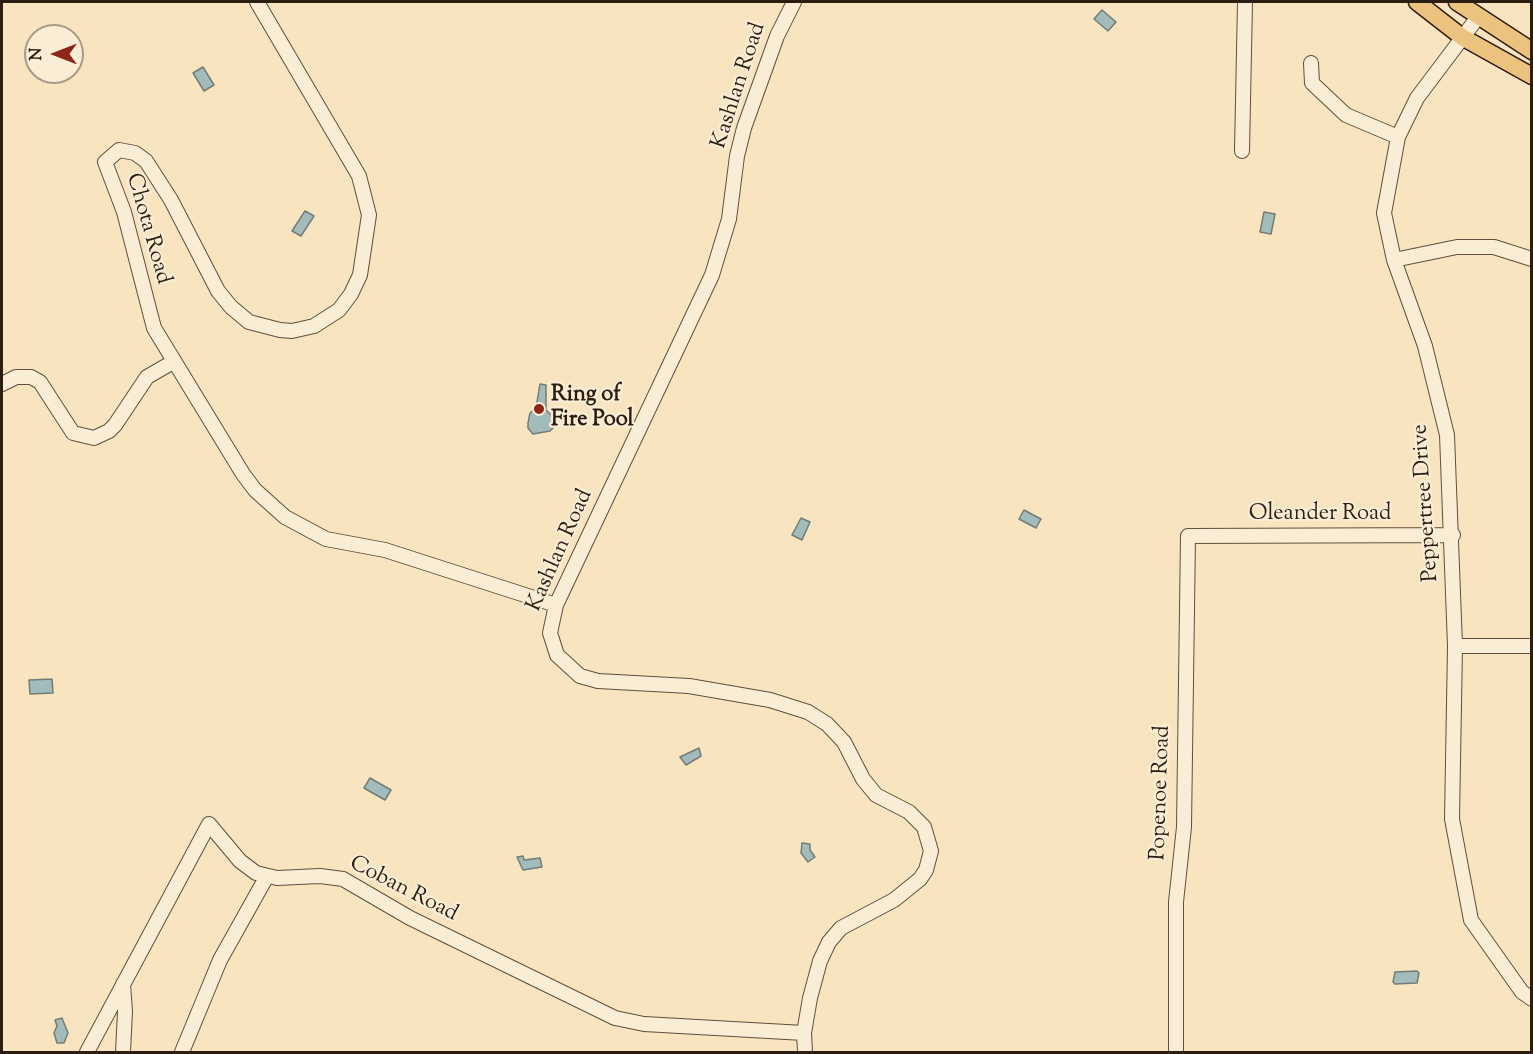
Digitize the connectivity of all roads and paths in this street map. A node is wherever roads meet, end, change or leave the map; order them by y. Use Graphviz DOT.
graph roads {
  1 [pos="257,2"];
  2 [pos="794,2"];
  3 [pos="1245,2"];
  4 [pos="1417,2"];
  5 [pos="1457,2"];
  6 [pos="1478,17"];
  7 [pos="1462,37"];
  8 [pos="1532,51"];
  9 [pos="1311,63"];
  10 [pos="1532,76"];
  11 [pos="1398,137"];
  12 [pos="1242,151"];
  13 [pos="1532,259"];
  14 [pos="1394,260"];
  15 [pos="173,363"];
  16 [pos="2,384"];
  17 [pos="1453,535"];
  18 [pos="1188,536"];
  19 [pos="556,605"];
  20 [pos="1455,646"];
  21 [pos="1532,646"];
  22 [pos="267,876"];
  23 [pos="123,984"];
  24 [pos="1532,999"];
  25 [pos="804,1033"];
  26 [pos="87,1053"];
  27 [pos="123,1053"];
  28 [pos="182,1053"];
  29 [pos="805,1053"];
  30 [pos="1176,1053"];
  1 -- 15 [label="street, Chota Road"];
  2 -- 19 [label="street, Kashlan Road"];
  3 -- 12 [label="street"];
  4 -- 7 [label="main road"];
  5 -- 6 [label="main road"];
  6 -- 7 [label="street, Peppertree Drive"];
  6 -- 8 [label="main road"];
  7 -- 10 [label="main road"];
  7 -- 11 [label="street, Peppertree Drive"];
  9 -- 11 [label="street"];
  11 -- 14 [label="street, Peppertree Drive"];
  13 -- 14 [label="street"];
  14 -- 17 [label="street, Peppertree Drive"];
  15 -- 16 [label="street"];
  15 -- 19 [label="street, Chota Road"];
  17 -- 18 [label="street, Oleander Road"];
  17 -- 20 [label="street, Peppertree Drive"];
  18 -- 30 [label="street, Popenoe Road"];
  19 -- 25 [label="street, Kashlan Road"];
  20 -- 21 [label="street"];
  20 -- 24 [label="street, Peppertree Drive"];
  22 -- 23 [label="street, Coban Road"];
  22 -- 25 [label="street, Coban Road"];
  22 -- 28 [label="street"];
  23 -- 26 [label="street, Coban Road"];
  23 -- 27 [label="street"];
  25 -- 29 [label="street, Kashlan Road"];
}
